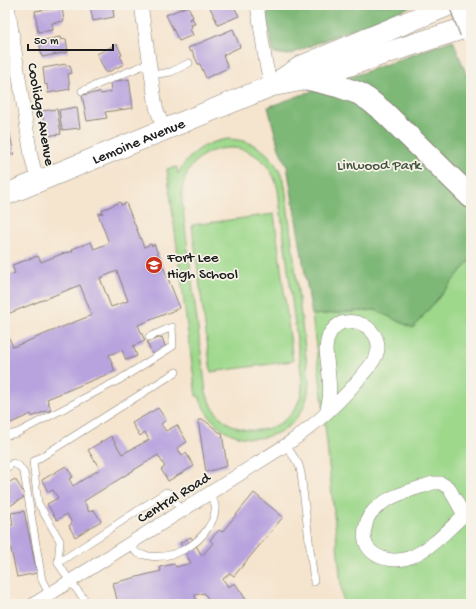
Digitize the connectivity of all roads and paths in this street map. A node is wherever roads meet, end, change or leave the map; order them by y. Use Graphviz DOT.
graph roads {
  1 [pos="8,5"];
  2 [pos="140,5"];
  3 [pos="258,5"];
  4 [pos="449,5"];
  5 [pos="461,5"];
  6 [pos="471,26"];
  7 [pos="471,32"];
  8 [pos="189,63"];
  9 [pos="150,69"];
  10 [pos="309,79"];
  11 [pos="271,86"];
  12 [pos="82,91"];
  13 [pos="164,130"];
  14 [pos="38,181"];
  15 [pos="5,195"];
  16 [pos="471,197"];
  17 [pos="149,336"];
  18 [pos="176,372"];
  19 [pos="326,412"];
  20 [pos="5,434"];
  21 [pos="286,445"];
  22 [pos="5,468"];
  23 [pos="441,483"];
  24 [pos="209,494"];
  25 [pos="182,511"];
  26 [pos="129,543"];
  27 [pos="58,563"];
  28 [pos="70,581"];
  29 [pos="314,582"];
  30 [pos="52,599"];
  31 [pos="34,604"];
  32 [pos="88,604"];
  1 -- 14 [label="street, Coolidge Avenue"];
  2 -- 9 [label="street"];
  3 -- 11 [label="street"];
  4 -- 11 [label="main road, Lemoine Avenue"];
  5 -- 7 [label="highway, bridge"];
  6 -- 10 [label="main road, Lemoine Avenue"];
  8 -- 9 [label="lane"];
  9 -- 12 [label="lane"];
  9 -- 13 [label="street"];
  10 -- 11 [label="main road, Lemoine Avenue"];
  10 -- 16 [label="highway"];
  11 -- 13 [label="main road, Lemoine Avenue"];
  13 -- 14 [label="main road, Lemoine Avenue"];
  14 -- 15 [label="main road, Lemoine Avenue"];
  17 -- 20 [label="lane"];
  18 -- 27 [label="lane"];
  19 -- 19 [label="street, Central Road"];
  19 -- 21 [label="street, Central Road"];
  21 -- 24 [label="street, Central Road"];
  21 -- 29 [label="lane"];
  22 -- 30 [label="lane"];
  23 -- 23 [label="street"];
  24 -- 25 [label="street, Central Road"];
  24 -- 26 [label="lane"];
  25 -- 26 [label="street, Central Road"];
  25 -- 27 [label="lane"];
  26 -- 28 [label="street, Central Road"];
  27 -- 28 [label="lane"];
  28 -- 30 [label="street, Central Road"];
  28 -- 32 [label="lane"];
  30 -- 31 [label="street, Central Road"];
}
